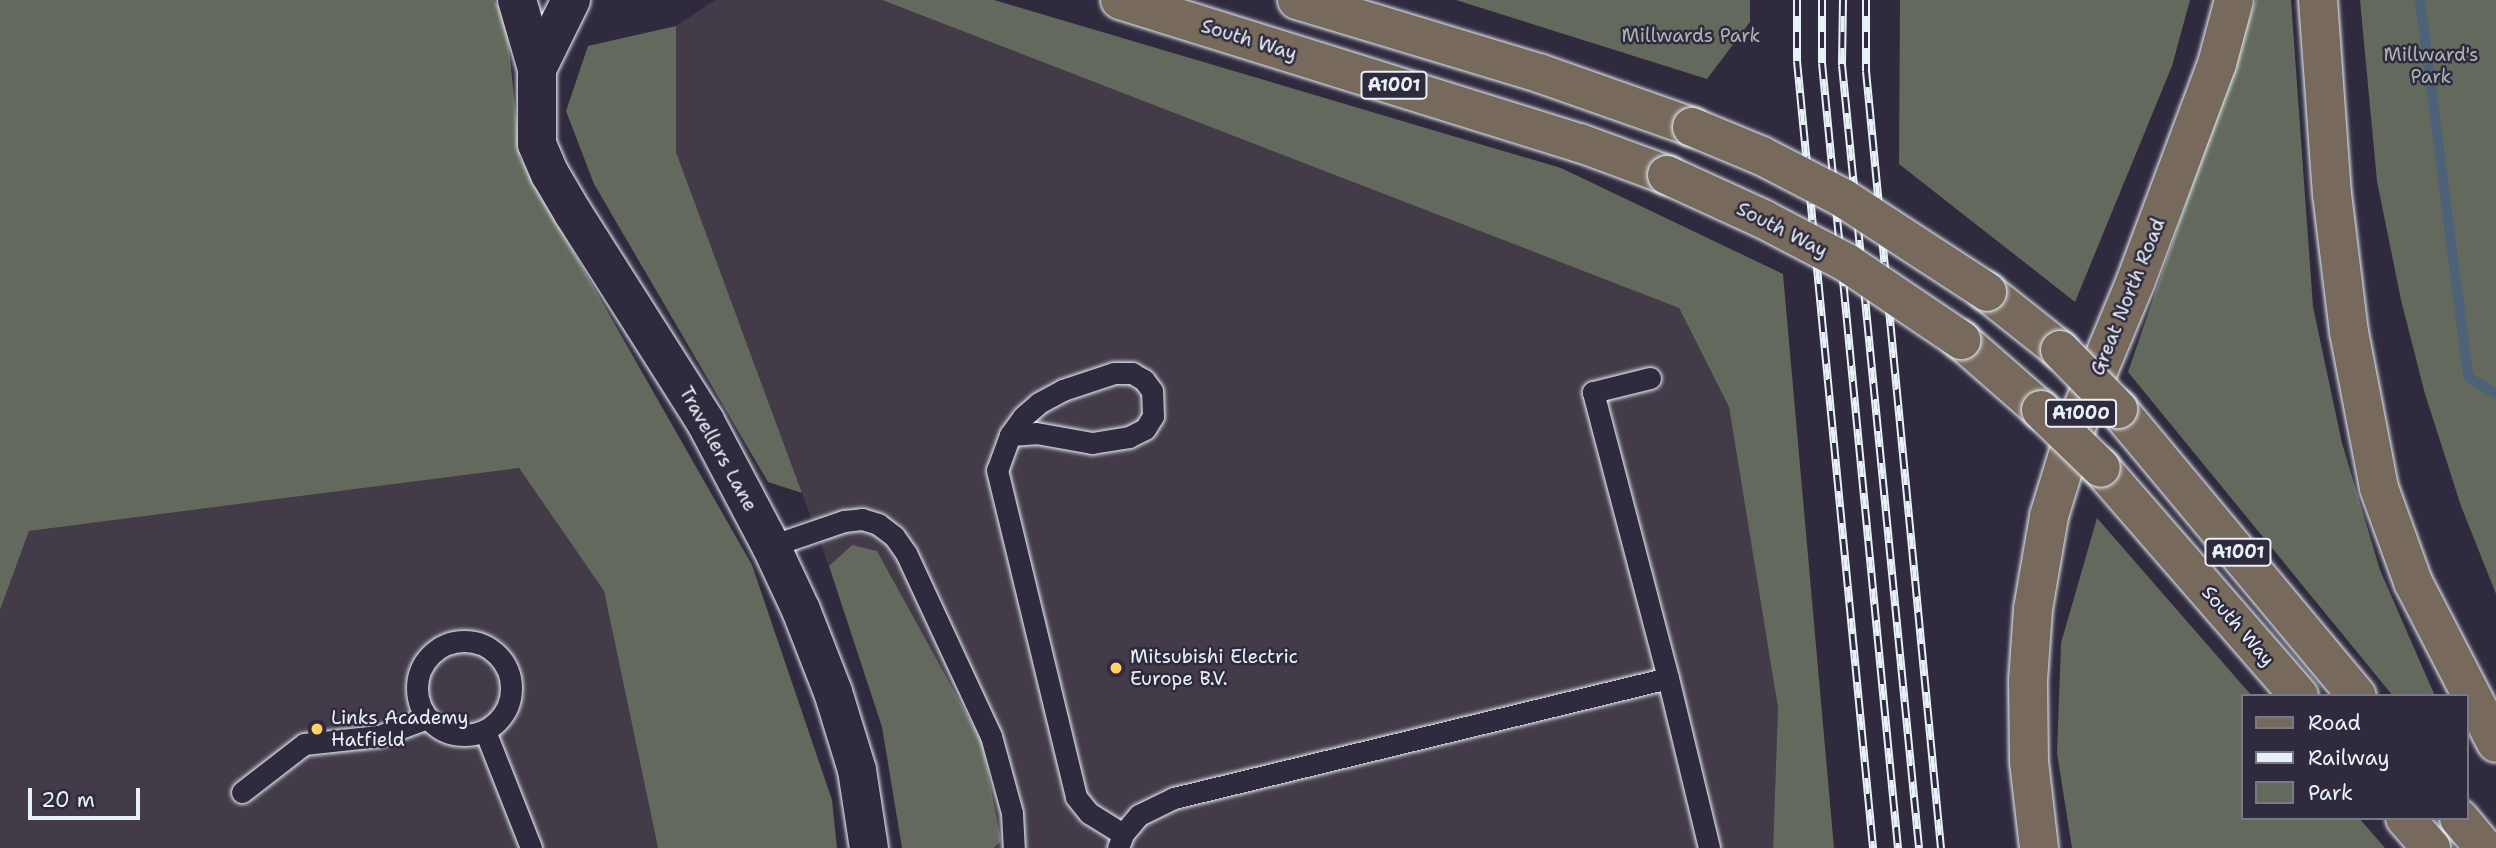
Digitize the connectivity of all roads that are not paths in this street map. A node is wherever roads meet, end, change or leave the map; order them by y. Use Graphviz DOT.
graph roads {
  1 [pos="517,0"];
  2 [pos="571,0"];
  3 [pos="1120,0"];
  4 [pos="1297,0"];
  5 [pos="2234,0"];
  6 [pos="2318,0"];
  7 [pos="537,69"];
  8 [pos="1650,378"];
  9 [pos="1010,435"];
  10 [pos="771,546"];
  11 [pos="1668,678"];
  12 [pos="2297,694"];
  13 [pos="2355,694"];
  14 [pos="427,718"];
  15 [pos="485,731"];
  16 [pos="2496,743"];
  17 [pos="242,792"];
  18 [pos="2408,820"];
  19 [pos="2461,820"];
  20 [pos="1120,841"];
  21 [pos="531,848"];
  22 [pos="869,848"];
  23 [pos="1014,848"];
  24 [pos="1709,848"];
  25 [pos="2039,848"];
  26 [pos="2431,848"];
  27 [pos="2484,848"];
  1 -- 7 [label="street, Travellers Lane"];
  2 -- 7 [label="street, Travellers Lane"];
  3 -- 12 [label="main road, South Way / A1001, bridge"];
  4 -- 13 [label="main road, A1001, bridge"];
  5 -- 25 [label="main road, Great North Road / A1000"];
  6 -- 16 [label="main road"];
  7 -- 10 [label="street, Travellers Lane"];
  8 -- 11 [label="lane"];
  9 -- 9 [label="lane"];
  9 -- 20 [label="lane"];
  10 -- 22 [label="street, Travellers Lane"];
  10 -- 23 [label="lane"];
  11 -- 20 [label="lane"];
  11 -- 24 [label="lane"];
  14 -- 15 [label="lane"];
  14 -- 15 [label="lane"];
  14 -- 17 [label="lane"];
  15 -- 21 [label="lane"];
  18 -- 26 [label="main road"];
  19 -- 27 [label="main road"];
}
